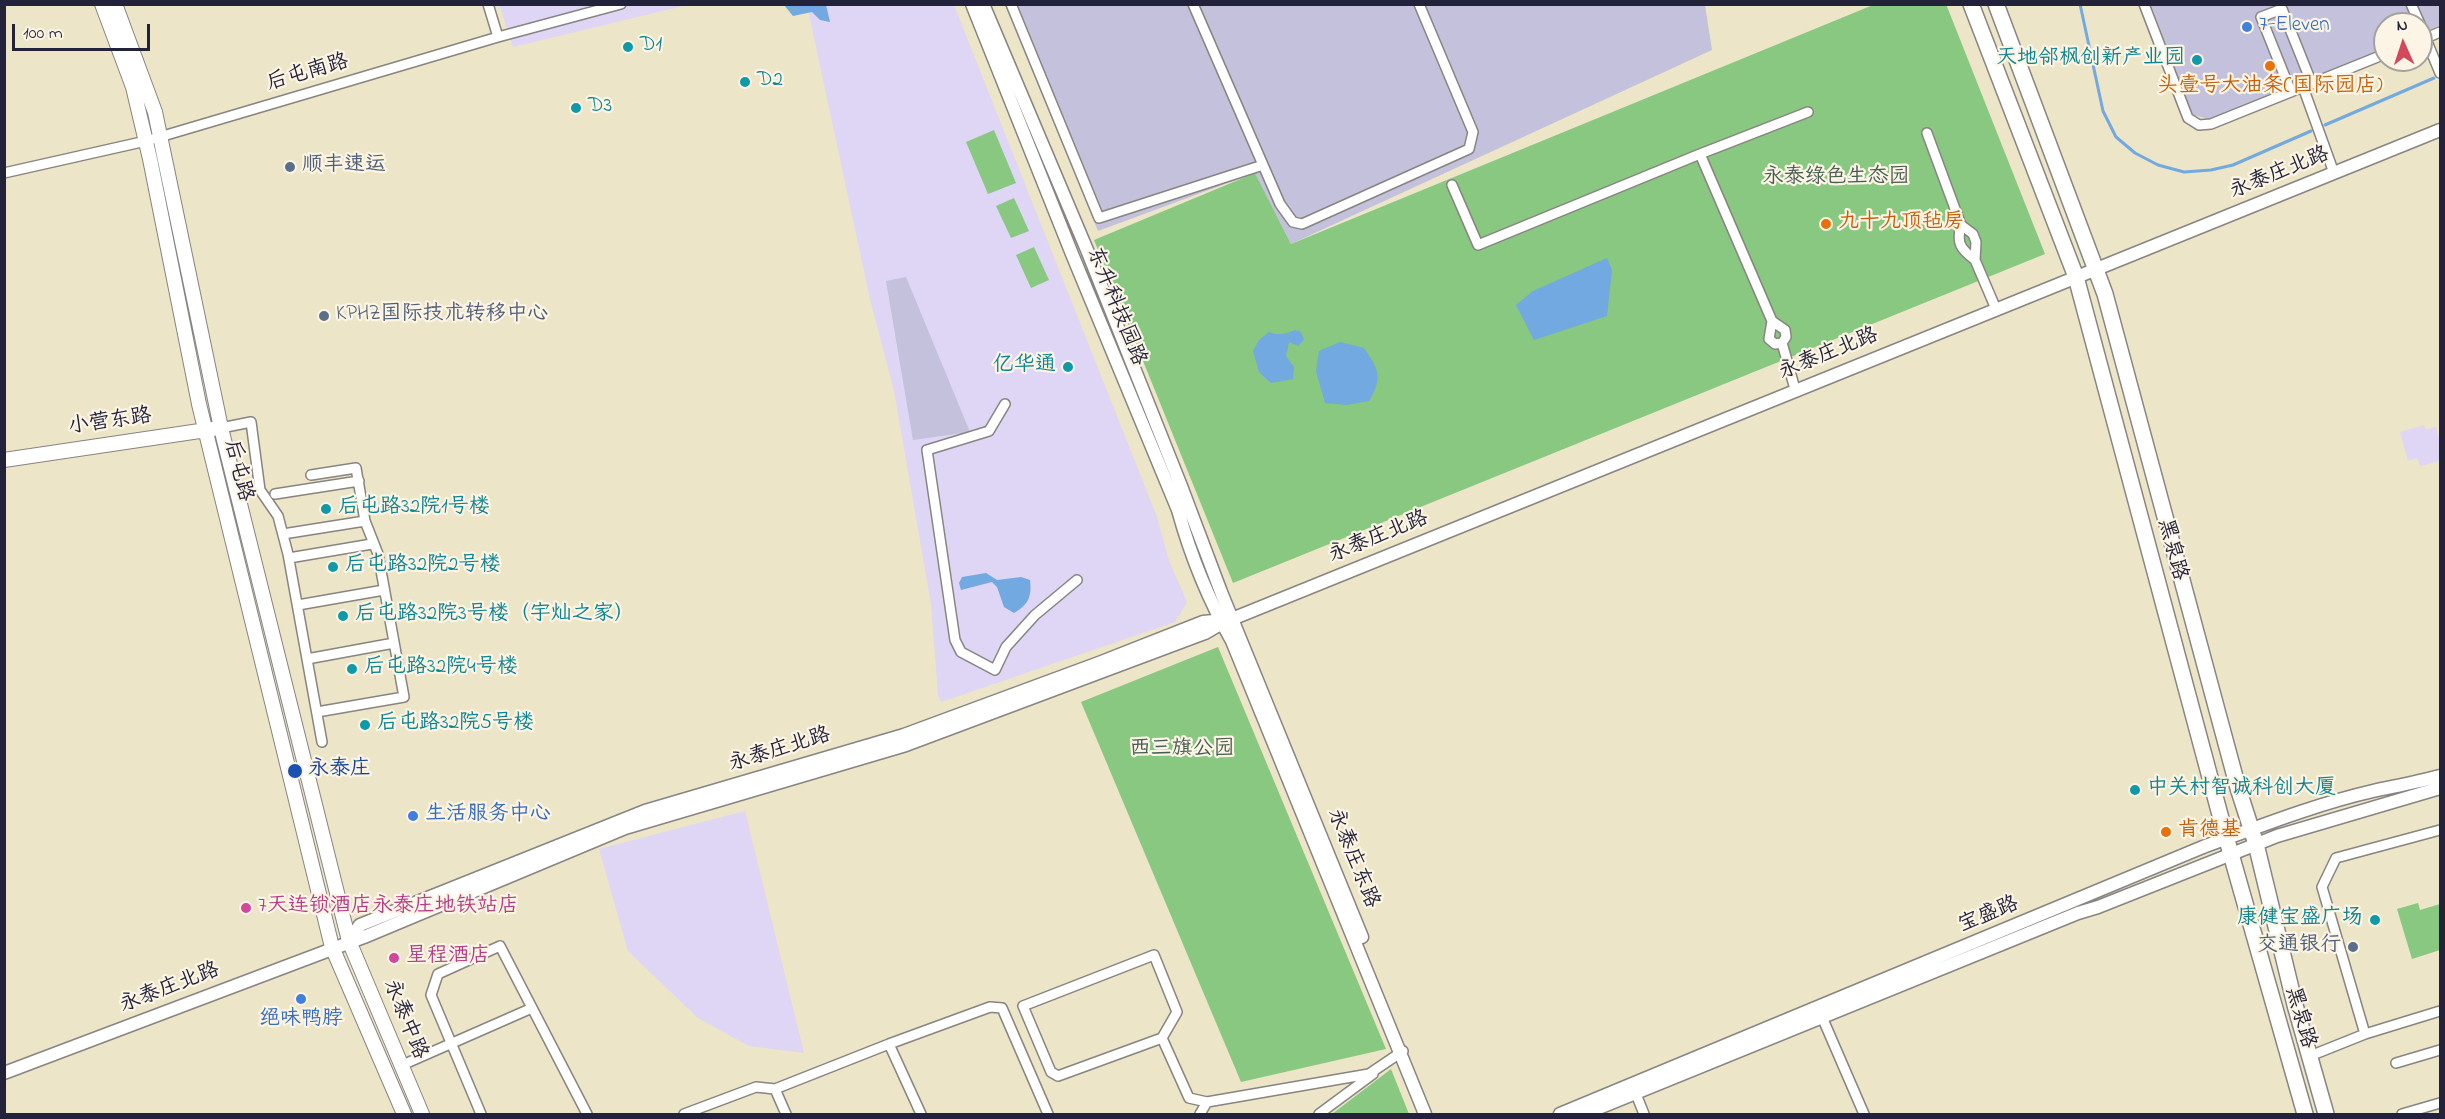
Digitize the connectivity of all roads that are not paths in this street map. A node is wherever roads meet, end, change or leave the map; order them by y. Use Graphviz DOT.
graph roads {
  1 [pos="102,4"];
  2 [pos="115,4"];
  3 [pos="488,4"];
  4 [pos="621,4"];
  5 [pos="972,4"];
  6 [pos="983,4"];
  7 [pos="1011,4"];
  8 [pos="1193,4"];
  9 [pos="1419,4"];
  10 [pos="1971,4"];
  11 [pos="1996,4"];
  12 [pos="2144,4"];
  13 [pos="498,37"];
  14 [pos="2373,59"];
  15 [pos="2433,59"];
  16 [pos="2440,73"];
  17 [pos="2308,86"];
  18 [pos="2292,92"];
  19 [pos="1808,112"];
  20 [pos="2440,130"];
  21 [pos="1927,133"];
  22 [pos="160,137"];
  23 [pos="146,141"];
  24 [pos="1700,154"];
  25 [pos="1263,165"];
  26 [pos="2334,172"];
  27 [pos="4,173"];
  28 [pos="1452,185"];
  29 [pos="1961,225"];
  30 [pos="1976,260"];
  31 [pos="2097,268"];
  32 [pos="2076,277"];
  33 [pos="1996,309"];
  34 [pos="1772,321"];
  35 [pos="1782,343"];
  36 [pos="1796,389"];
  37 [pos="1005,404"];
  38 [pos="221,428"];
  39 [pos="206,430"];
  40 [pos="4,460"];
  41 [pos="311,475"];
  42 [pos="358,481"];
  43 [pos="275,495"];
  44 [pos="365,521"];
  45 [pos="282,534"];
  46 [pos="372,544"];
  47 [pos="289,558"];
  48 [pos="1077,580"];
  49 [pos="384,590"];
  50 [pos="298,605"];
  51 [pos="1225,621"];
  52 [pos="394,643"];
  53 [pos="308,659"];
  54 [pos="317,712"];
  55 [pos="322,742"];
  56 [pos="2440,776"];
  57 [pos="2440,788"];
  58 [pos="2440,830"];
  59 [pos="2254,837"];
  60 [pos="2229,846"];
  61 [pos="349,941"];
  62 [pos="332,948"];
  63 [pos="532,1008"];
  64 [pos="2440,1011"];
  65 [pos="1822,1017"];
  66 [pos="2365,1034"];
  67 [pos="1162,1038"];
  68 [pos="889,1044"];
  69 [pos="451,1045"];
  70 [pos="2440,1050"];
  71 [pos="2310,1056"];
  72 [pos="2396,1064"];
  73 [pos="400,1066"];
  74 [pos="4,1073"];
  75 [pos="775,1089"];
  76 [pos="1636,1094"];
  77 [pos="1207,1102"];
  78 [pos="2440,1102"];
  79 [pos="404,1114"];
  80 [pos="422,1114"];
  81 [pos="481,1114"];
  82 [pos="587,1114"];
  83 [pos="684,1114"];
  84 [pos="786,1114"];
  85 [pos="921,1114"];
  86 [pos="1048,1114"];
  87 [pos="1200,1114"];
  88 [pos="1319,1114"];
  89 [pos="1425,1114"];
  90 [pos="1434,1114"];
  91 [pos="1560,1114"];
  92 [pos="1584,1114"];
  93 [pos="1644,1114"];
  94 [pos="1864,1114"];
  95 [pos="2305,1114"];
  96 [pos="2326,1114"];
  97 [pos="2402,1114"];
  1 -- 23 [label="main road, 后屯路"];
  2 -- 22 [label="main road, 后屯路"];
  3 -- 13 [label="street"];
  4 -- 13 [label="street, 后屯南路"];
  5 -- 51 [label="street, 东升科技园路"];
  6 -- 51 [label="street, 东升科技园路"];
  7 -- 25 [label="street"];
  8 -- 25 [label="street"];
  9 -- 25 [label="street"];
  10 -- 32 [label="main road, 黑泉路"];
  11 -- 31 [label="main road, 黑泉路"];
  12 -- 18 [label="street"];
  13 -- 22 [label="street, 后屯南路"];
  14 -- 17 [label="street"];
  15 -- 16 [label="street"];
  17 -- 18 [label="street"];
  17 -- 18 [label="street"];
  17 -- 26 [label="street"];
  19 -- 24 [label="street"];
  20 -- 26 [label="street, 永泰庄北路"];
  21 -- 29 [label="street"];
  22 -- 23 [label="street, 后屯南路"];
  22 -- 38 [label="main road, 后屯路"];
  23 -- 27 [label="street, 后屯南路"];
  23 -- 39 [label="main road, 后屯路"];
  24 -- 28 [label="street"];
  24 -- 34 [label="street"];
  26 -- 31 [label="street, 永泰庄北路"];
  29 -- 30 [label="street"];
  29 -- 30 [label="street"];
  30 -- 33 [label="street"];
  31 -- 32 [label="street, 永泰庄北路"];
  31 -- 59 [label="main road, 黑泉路"];
  32 -- 33 [label="street, 永泰庄北路"];
  32 -- 60 [label="main road, 黑泉路"];
  33 -- 36 [label="street, 永泰庄北路"];
  34 -- 35 [label="street"];
  34 -- 35 [label="street"];
  35 -- 36 [label="street"];
  36 -- 51 [label="street, 永泰庄北路"];
  37 -- 48 [label="street"];
  38 -- 39 [label="main road, 小营东路"];
  38 -- 45 [label="street"];
  38 -- 61 [label="main road, 后屯路"];
  39 -- 40 [label="main road, 小营东路"];
  39 -- 62 [label="main road, 后屯路"];
  41 -- 42 [label="street"];
  42 -- 43 [label="street"];
  42 -- 44 [label="street"];
  44 -- 45 [label="street"];
  44 -- 46 [label="street"];
  45 -- 47 [label="street"];
  46 -- 47 [label="street"];
  46 -- 49 [label="street"];
  47 -- 50 [label="street"];
  49 -- 50 [label="street"];
  49 -- 52 [label="street"];
  50 -- 53 [label="street"];
  51 -- 61 [label="street, 永泰庄北路"];
  51 -- 89 [label="street, 永泰庄东路"];
  51 -- 90 [label="street, 永泰庄东路"];
  52 -- 53 [label="street"];
  52 -- 54 [label="street"];
  53 -- 54 [label="street"];
  54 -- 55 [label="street"];
  56 -- 59 [label="street, 宝盛路"];
  57 -- 59 [label="street, 宝盛路"];
  58 -- 66 [label="street"];
  59 -- 60 [label="street, 宝盛路"];
  59 -- 71 [label="main road, 黑泉路"];
  60 -- 65 [label="street, 宝盛路"];
  60 -- 91 [label="street, 宝盛路"];
  60 -- 95 [label="main road, 黑泉路"];
  61 -- 62 [label="street, 永泰庄北路"];
  61 -- 73 [label="main road, 永泰中路"];
  62 -- 74 [label="street, 永泰庄北路"];
  62 -- 79 [label="main road, 永泰中路"];
  63 -- 69 [label="street"];
  63 -- 69 [label="street"];
  63 -- 82 [label="street"];
  64 -- 66 [label="street"];
  65 -- 76 [label="street, 宝盛路"];
  65 -- 94 [label="street"];
  66 -- 71 [label="street"];
  67 -- 67 [label="street"];
  67 -- 77 [label="street"];
  68 -- 75 [label="street"];
  68 -- 85 [label="street"];
  68 -- 86 [label="street"];
  69 -- 73 [label="street"];
  69 -- 81 [label="street"];
  70 -- 72 [label="street"];
  71 -- 96 [label="main road, 黑泉路"];
  73 -- 80 [label="main road, 永泰中路"];
  75 -- 83 [label="street"];
  75 -- 84 [label="street"];
  76 -- 92 [label="street, 宝盛路"];
  76 -- 93 [label="street"];
  77 -- 87 [label="street"];
  77 -- 88 [label="street"];
  78 -- 97 [label="street"];
}
